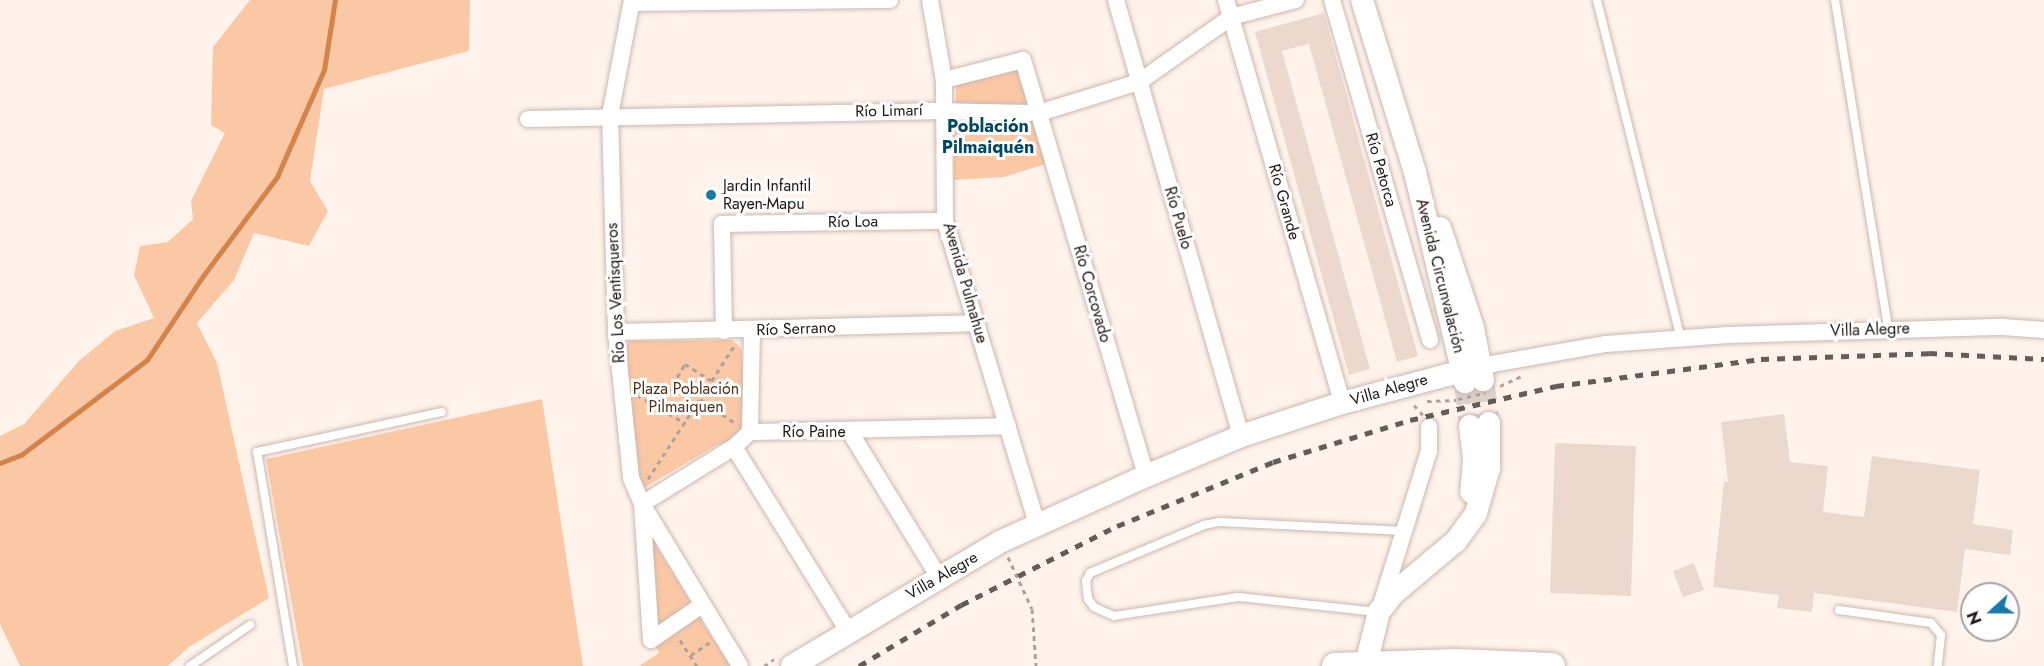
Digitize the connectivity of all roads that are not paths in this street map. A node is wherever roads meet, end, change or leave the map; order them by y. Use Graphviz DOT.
graph roads {
  1 [pos="890,0"];
  2 [pos="930,0"];
  3 [pos="1116,0"];
  4 [pos="1226,0"];
  5 [pos="1296,0"];
  6 [pos="1332,0"];
  7 [pos="1362,0"];
  8 [pos="1597,0"];
  9 [pos="1835,0"];
  10 [pos="632,1"];
  11 [pos="1231,17"];
  12 [pos="944,80"];
  13 [pos="1139,82"];
  14 [pos="945,111"];
  15 [pos="1039,113"];
  16 [pos="610,115"];
  17 [pos="528,119"];
  18 [pos="945,220"];
  19 [pos="977,323"];
  20 [pos="1888,329"];
  21 [pos="752,330"];
  22 [pos="2044,330"];
  23 [pos="616,332"];
  24 [pos="730,336"];
  25 [pos="1681,339"];
  26 [pos="1430,340"];
  27 [pos="1472,382"];
  28 [pos="1342,403"];
  29 [pos="442,412"];
  30 [pos="1480,425"];
  31 [pos="1008,426"];
  32 [pos="1429,427"];
  33 [pos="745,429"];
  34 [pos="850,432"];
  35 [pos="1241,436"];
  36 [pos="734,447"];
  37 [pos="1146,476"];
  38 [pos="642,504"];
  39 [pos="1037,524"];
  40 [pos="1404,531"];
  41 [pos="939,577"];
  42 [pos="702,605"];
  43 [pos="1839,610"];
  44 [pos="1379,612"];
  45 [pos="250,625"];
  46 [pos="848,631"];
  47 [pos="1366,664"];
  48 [pos="190,666"];
  49 [pos="293,666"];
  50 [pos="740,666"];
  51 [pos="792,666"];
  52 [pos="1335,666"];
  53 [pos="1552,666"];
  54 [pos="1938,666"];
  1 -- 10 [label="street"];
  2 -- 12 [label="street, Avenida Pulmahue"];
  3 -- 13 [label="street, Río Puelo"];
  4 -- 11 [label="street, Río Grande"];
  5 -- 11 [label="street, Río Limarí"];
  6 -- 26 [label="street, Río Petorca"];
  7 -- 27 [label="main road, Avenida Circunvalación"];
  8 -- 25 [label="lane"];
  9 -- 20 [label="lane"];
  10 -- 16 [label="street, Río Los Ventisqueros"];
  11 -- 13 [label="street, Río Limarí"];
  11 -- 28 [label="street, Río Grande"];
  12 -- 14 [label="street, Avenida Pulmahue"];
  12 -- 15 [label="street, Río Corcovado"];
  13 -- 15 [label="street, Río Limarí"];
  13 -- 35 [label="street, Río Puelo"];
  14 -- 15 [label="street, Río Limarí"];
  14 -- 16 [label="street, Río Limarí"];
  14 -- 18 [label="street, Avenida Pulmahue"];
  15 -- 37 [label="street, Río Corcovado"];
  16 -- 17 [label="street, Río Limarí"];
  16 -- 23 [label="street, Río Los Ventisqueros"];
  18 -- 19 [label="street, Avenida Pulmahue"];
  18 -- 24 [label="street, Río Loa"];
  19 -- 21 [label="street, Río Serrano"];
  19 -- 31 [label="street, Avenida Pulmahue"];
  20 -- 22 [label="street, Villa Alegre"];
  20 -- 25 [label="street, Villa Alegre"];
  21 -- 24 [label="street, Río Serrano"];
  21 -- 33 [label="street"];
  23 -- 24 [label="street, Río Serrano"];
  23 -- 38 [label="street, Río Los Ventisqueros"];
  25 -- 27 [label="street, Villa Alegre"];
  27 -- 28 [label="main road, Villa Alegre"];
  28 -- 35 [label="main road, Villa Alegre"];
  29 -- 49 [label="lane"];
  30 -- 44 [label="main road"];
  31 -- 34 [label="street, Río Paine"];
  31 -- 39 [label="street, Avenida Pulmahue"];
  32 -- 40 [label="street"];
  33 -- 34 [label="street, Río Paine"];
  33 -- 36 [label="street"];
  34 -- 41 [label="street"];
  35 -- 37 [label="main road, Villa Alegre"];
  36 -- 38 [label="street"];
  36 -- 46 [label="street"];
  37 -- 39 [label="main road, Villa Alegre"];
  38 -- 42 [label="street, Río Los Ventisqueros"];
  38 -- 42 [label="street"];
  39 -- 41 [label="main road, Villa Alegre"];
  40 -- 44 [label="street"];
  40 -- 44 [label="lane"];
  41 -- 46 [label="main road, Villa Alegre"];
  42 -- 50 [label="street, Río Los Ventisqueros"];
  43 -- 54 [label="lane"];
  44 -- 47 [label="main road"];
  45 -- 48 [label="lane"];
  46 -- 51 [label="main road, Villa Alegre"];
  47 -- 52 [label="main road"];
  47 -- 53 [label="main road"];
}
